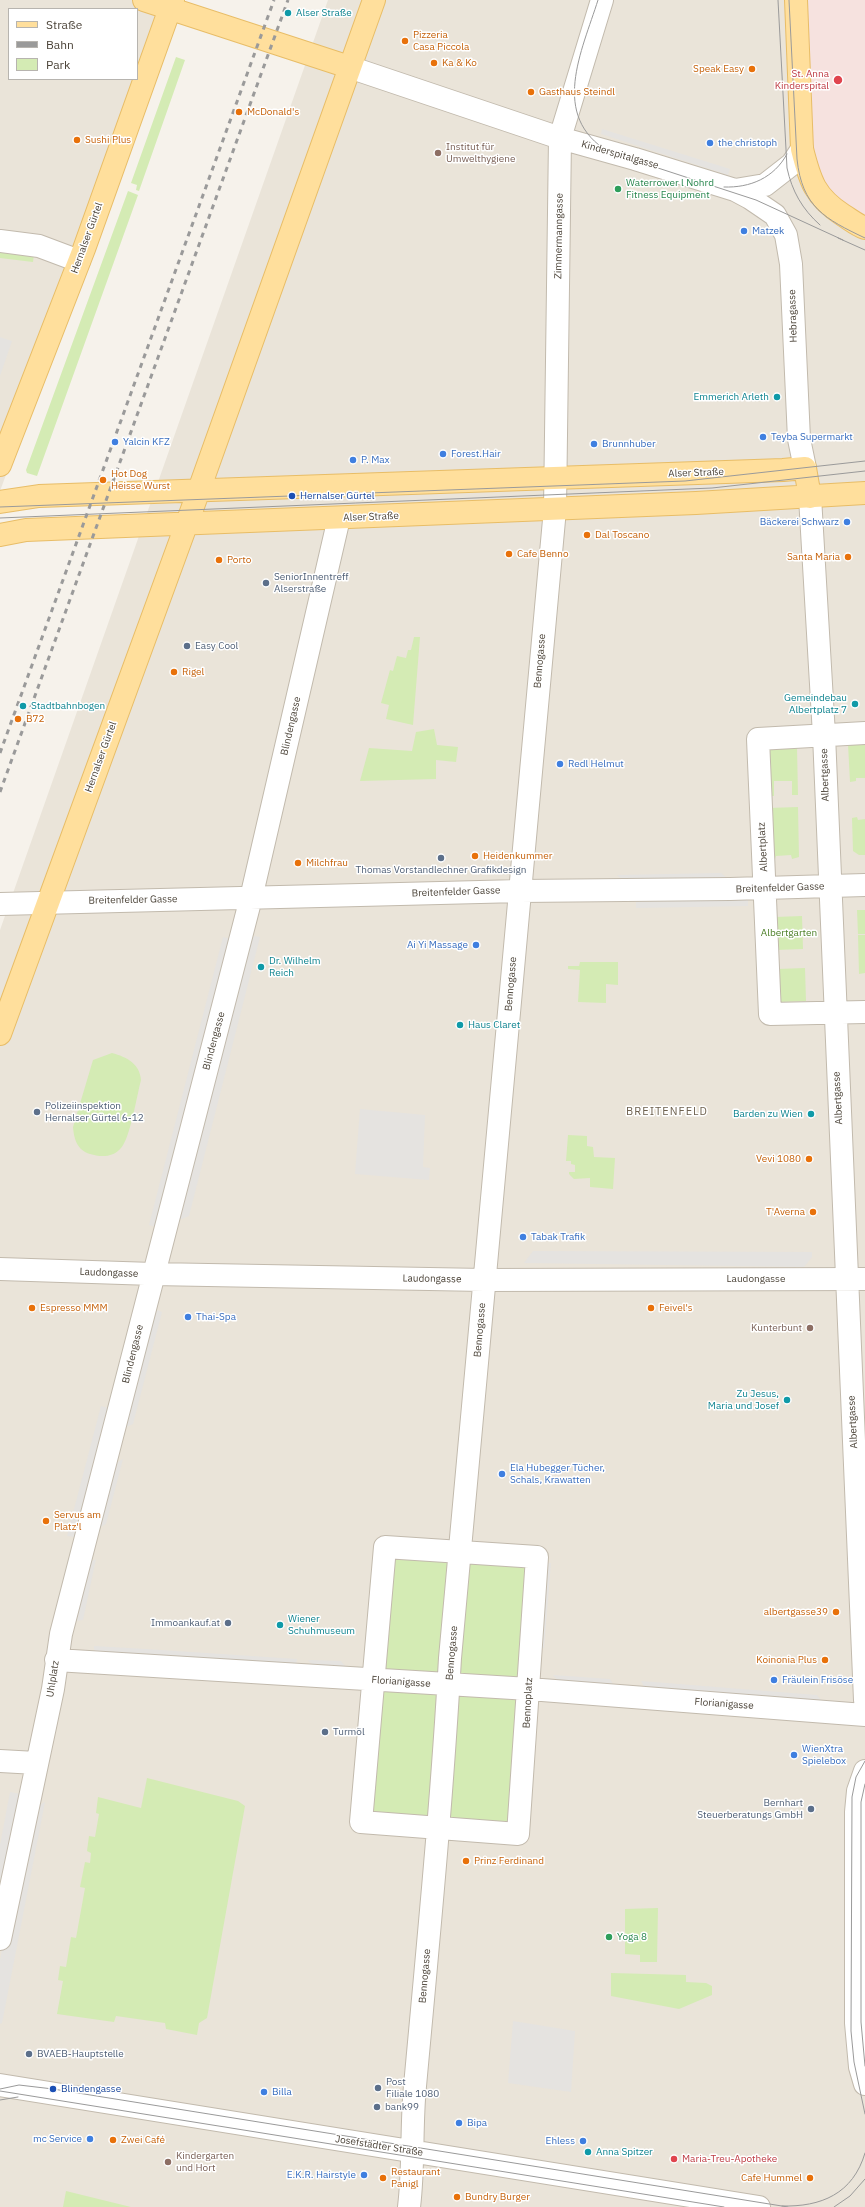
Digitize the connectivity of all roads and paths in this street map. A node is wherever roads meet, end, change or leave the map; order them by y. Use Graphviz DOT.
graph roads {
  1 [pos="144,0"];
  2 [pos="374,0"];
  3 [pos="602,0"];
  4 [pos="796,0"];
  5 [pos="171,4"];
  6 [pos="349,67"];
  7 [pos="560,138"];
  8 [pos="802,149"];
  9 [pos="735,190"];
  10 [pos="865,228"];
  11 [pos="0,241"];
  12 [pos="79,261"];
  13 [pos="0,465"];
  14 [pos="805,468"];
  15 [pos="556,478"];
  16 [pos="199,489"];
  17 [pos="865,493"];
  18 [pos="810,497"];
  19 [pos="0,502"];
  20 [pos="554,509"];
  21 [pos="339,518"];
  22 [pos="187,524"];
  23 [pos="0,535"];
  24 [pos="865,733"];
  25 [pos="824,735"];
  26 [pos="865,885"];
  27 [pos="829,886"];
  28 [pos="765,888"];
  29 [pos="520,891"];
  30 [pos="251,898"];
  31 [pos="48,901"];
  32 [pos="0,904"];
  33 [pos="865,1012"];
  34 [pos="834,1013"];
  35 [pos="0,1034"];
  36 [pos="0,1269"];
  37 [pos="153,1274"];
  38 [pos="856,1279"];
  39 [pos="484,1280"];
  40 [pos="462,1552"];
  41 [pos="80,1561"];
  42 [pos="56,1660"];
  43 [pos="373,1680"];
  44 [pos="449,1685"];
  45 [pos="529,1689"];
  46 [pos="865,1700"];
  47 [pos="865,1715"];
  48 [pos="0,1761"];
  49 [pos="36,1763"];
  50 [pos="865,1771"];
  51 [pos="439,1828"];
  52 [pos="0,1938"];
  53 [pos="865,2084"];
  54 [pos="0,2085"];
  55 [pos="413,2152"];
  56 [pos="409,2207"];
  57 [pos="759,2207"];
  1 -- 5 [label="main road"];
  2 -- 6 [label="main road, Hernalser Gürtel"];
  3 -- 7 [label="street, Zimmermanngasse"];
  4 -- 8 [label="main road"];
  5 -- 6 [label="main road"];
  5 -- 12 [label="main road, Hernalser Gürtel"];
  6 -- 7 [label="street, Kinderspitalgasse"];
  6 -- 16 [label="main road, Hernalser Gürtel"];
  7 -- 9 [label="street, Kinderspitalgasse"];
  7 -- 15 [label="street, Zimmermanngasse"];
  8 -- 9 [label="street, Kinderspitalgasse"];
  8 -- 10 [label="main road"];
  9 -- 14 [label="street, Hebragasse"];
  11 -- 12 [label="street"];
  12 -- 13 [label="main road, Hernalser Gürtel"];
  14 -- 15 [label="main road, Alser Straße"];
  14 -- 18 [label="main road"];
  15 -- 16 [label="main road, Alser Straße"];
  15 -- 20 [label="street"];
  16 -- 19 [label="main road"];
  16 -- 22 [label="main road, Hernalser Gürtel"];
  17 -- 18 [label="main road, Alser Straße"];
  18 -- 20 [label="main road, Alser Straße"];
  18 -- 25 [label="street, Albertgasse"];
  20 -- 21 [label="main road, Alser Straße"];
  20 -- 29 [label="street, Bennogasse"];
  21 -- 22 [label="main road, Alser Straße"];
  21 -- 30 [label="street, Blindengasse"];
  22 -- 23 [label="main road"];
  22 -- 31 [label="main road, Hernalser Gürtel"];
  24 -- 25 [label="street, Albertplatz"];
  25 -- 27 [label="street, Albertgasse"];
  25 -- 28 [label="street, Albertplatz"];
  26 -- 27 [label="street, Breitenfelder Gasse"];
  27 -- 28 [label="street, Breitenfelder Gasse"];
  27 -- 34 [label="street, Albertgasse"];
  28 -- 29 [label="street, Breitenfelder Gasse"];
  28 -- 34 [label="street, Albertplatz"];
  29 -- 30 [label="street, Breitenfelder Gasse"];
  29 -- 39 [label="street, Bennogasse"];
  30 -- 31 [label="street, Breitenfelder Gasse"];
  30 -- 37 [label="street, Blindengasse"];
  31 -- 32 [label="street"];
  31 -- 35 [label="main road, Hernalser Gürtel"];
  33 -- 34 [label="street, Albertplatz"];
  34 -- 38 [label="street, Albertgasse"];
  36 -- 37 [label="street, Laudongasse"];
  37 -- 39 [label="street, Laudongasse"];
  37 -- 41 [label="street, Blindengasse"];
  38 -- 39 [label="street, Laudongasse"];
  38 -- 46 [label="street, Albertgasse"];
  39 -- 40 [label="street, Bennogasse"];
  40 -- 43 [label="street, Bennoplatz"];
  40 -- 44 [label="street, Bennogasse"];
  40 -- 45 [label="street, Bennoplatz"];
  41 -- 42 [label="street, Uhlplatz"];
  42 -- 43 [label="street, Florianigasse"];
  42 -- 49 [label="street, Uhlplatz"];
  43 -- 44 [label="street, Florianigasse"];
  43 -- 51 [label="street, Bennoplatz"];
  44 -- 45 [label="street, Florianigasse"];
  44 -- 51 [label="street, Bennogasse"];
  45 -- 47 [label="street, Florianigasse"];
  45 -- 51 [label="street, Bennoplatz"];
  48 -- 49 [label="street"];
  49 -- 52 [label="street"];
  50 -- 53 [label="street"];
  51 -- 55 [label="street, Bennogasse"];
  54 -- 55 [label="street, Josefstädter Straße"];
  55 -- 56 [label="street, Bennogasse"];
  55 -- 57 [label="street, Josefstädter Straße"];
}
